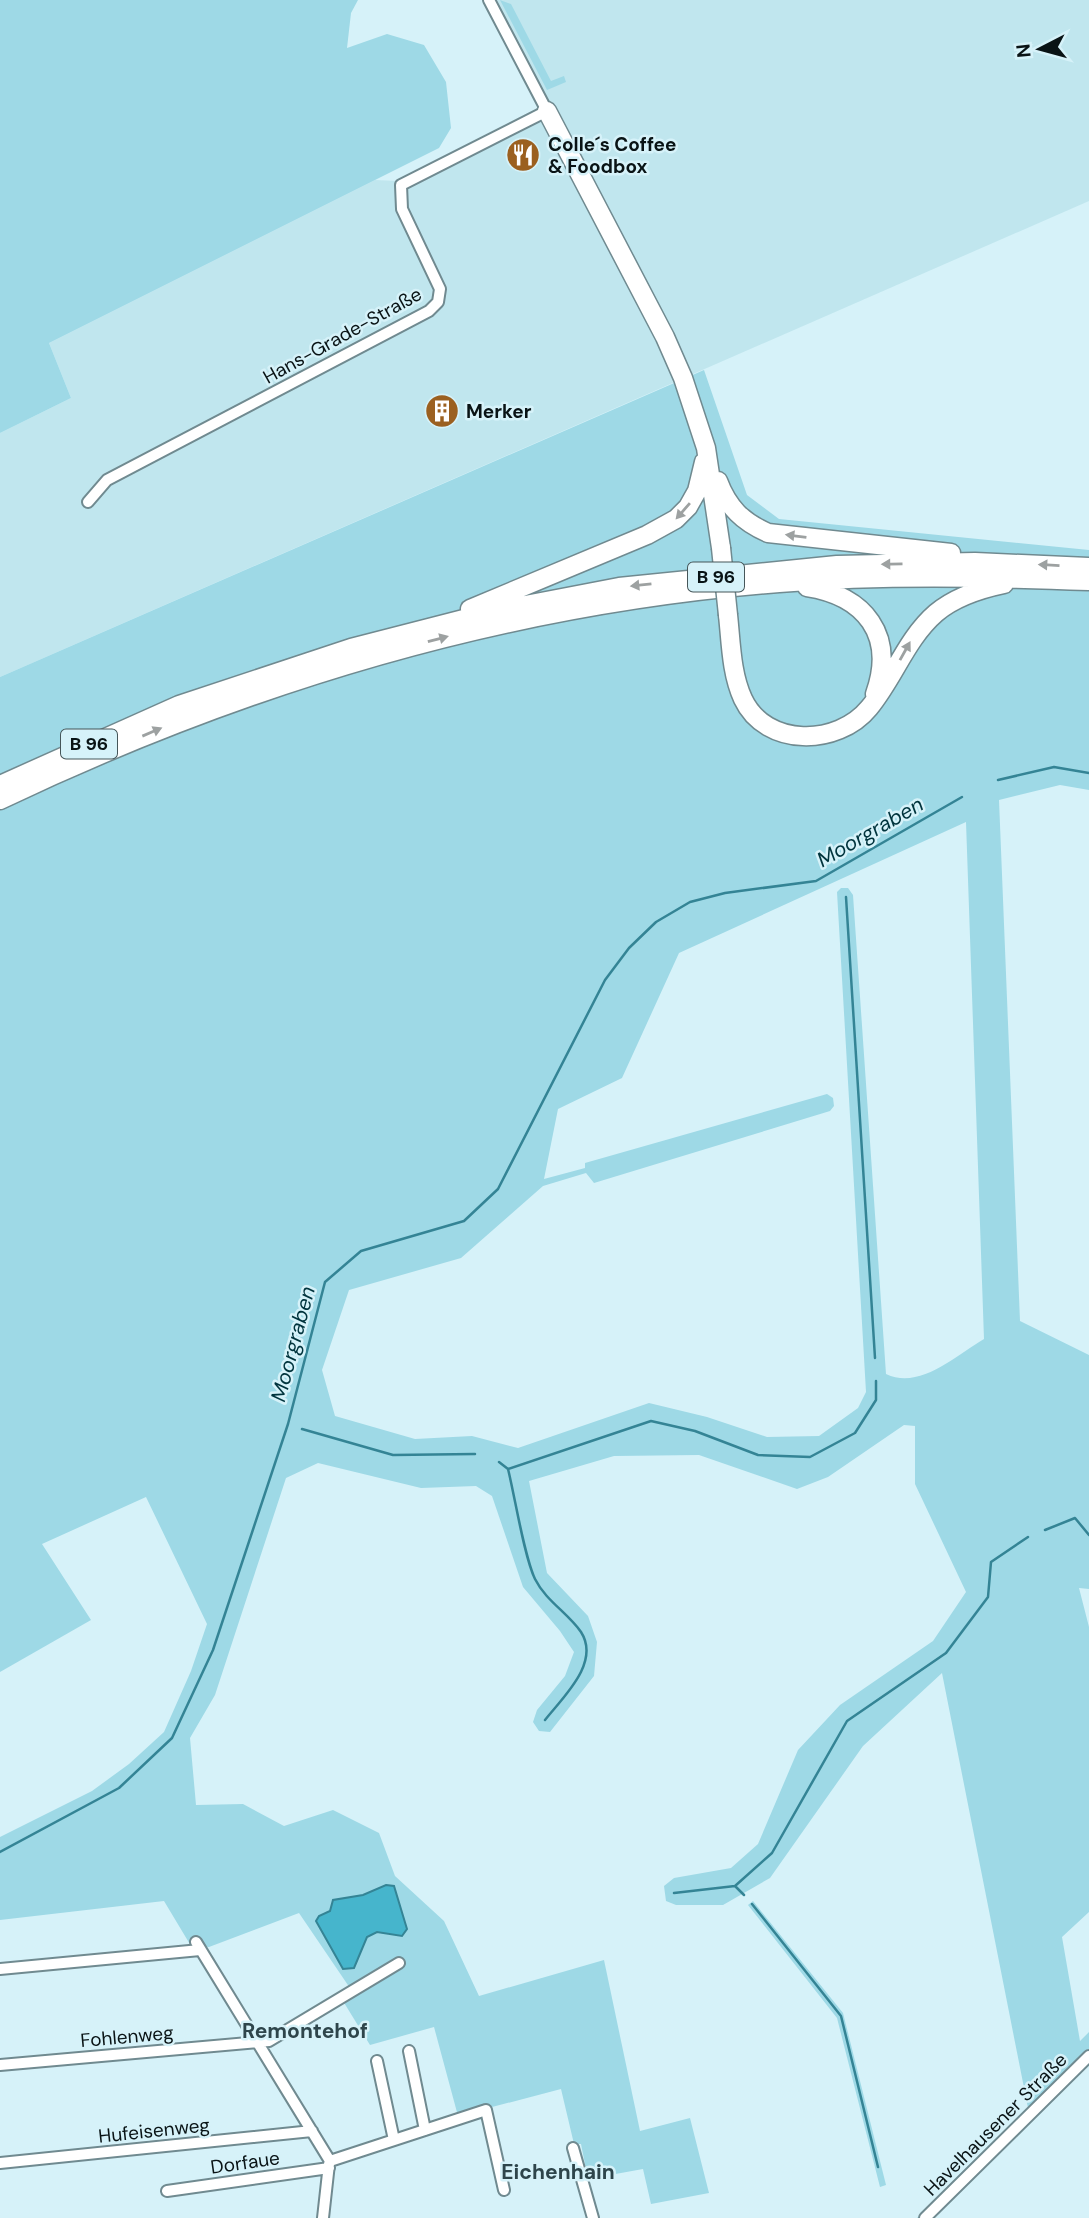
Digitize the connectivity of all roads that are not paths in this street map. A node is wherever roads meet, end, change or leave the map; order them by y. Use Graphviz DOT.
graph roads {
  1 [pos="489,0"];
  2 [pos="547,111"];
  3 [pos="706,448"];
  4 [pos="88,502"];
  5 [pos="1009,563"];
  6 [pos="1089,567"];
  7 [pos="1028,579"];
  8 [pos="1089,582"];
  9 [pos="776,583"];
  10 [pos="426,628"];
  11 [pos="869,709"];
  12 [pos="0,785"];
  13 [pos="0,800"];
  14 [pos="399,1963"];
  15 [pos="0,1969"];
  16 [pos="257,2042"];
  17 [pos="409,2051"];
  18 [pos="1089,2056"];
  19 [pos="377,2062"];
  20 [pos="0,2065"];
  21 [pos="425,2130"];
  22 [pos="312,2131"];
  23 [pos="394,2140"];
  24 [pos="573,2148"];
  25 [pos="0,2163"];
  26 [pos="329,2164"];
  27 [pos="167,2190"];
  28 [pos="503,2190"];
  29 [pos="323,2218"];
  30 [pos="593,2218"];
  31 [pos="925,2218"];
  1 -- 2 [label="street"];
  2 -- 3 [label="highway"];
  2 -- 4 [label="street, Hans-Grade-Straße"];
  5 -- 3 [label="highway, one-way"];
  3 -- 10 [label="highway, one-way"];
  3 -- 11 [label="highway, bridge"];
  6 -- 5 [label="highway, B 96, one-way"];
  5 -- 10 [label="highway, B 96, one-way"];
  7 -- 8 [label="highway, B 96"];
  7 -- 9 [label="highway, B 96"];
  11 -- 7 [label="highway, one-way"];
  9 -- 11 [label="highway"];
  13 -- 9 [label="highway, B 96, one-way"];
  10 -- 12 [label="highway, B 96"];
  14 -- 16 [label="street"];
  15 -- 16 [label="street"];
  16 -- 20 [label="street, Fohlenweg"];
  16 -- 22 [label="street"];
  17 -- 21 [label="street"];
  18 -- 31 [label="street, Havelhausener Straße"];
  19 -- 23 [label="street"];
  21 -- 23 [label="street, Dorfaue"];
  21 -- 28 [label="street, Dorfaue"];
  22 -- 25 [label="street, Hufeisenweg"];
  22 -- 26 [label="street"];
  23 -- 26 [label="street, Dorfaue"];
  24 -- 30 [label="street"];
  26 -- 27 [label="street, Dorfaue"];
  26 -- 29 [label="street"];
}
